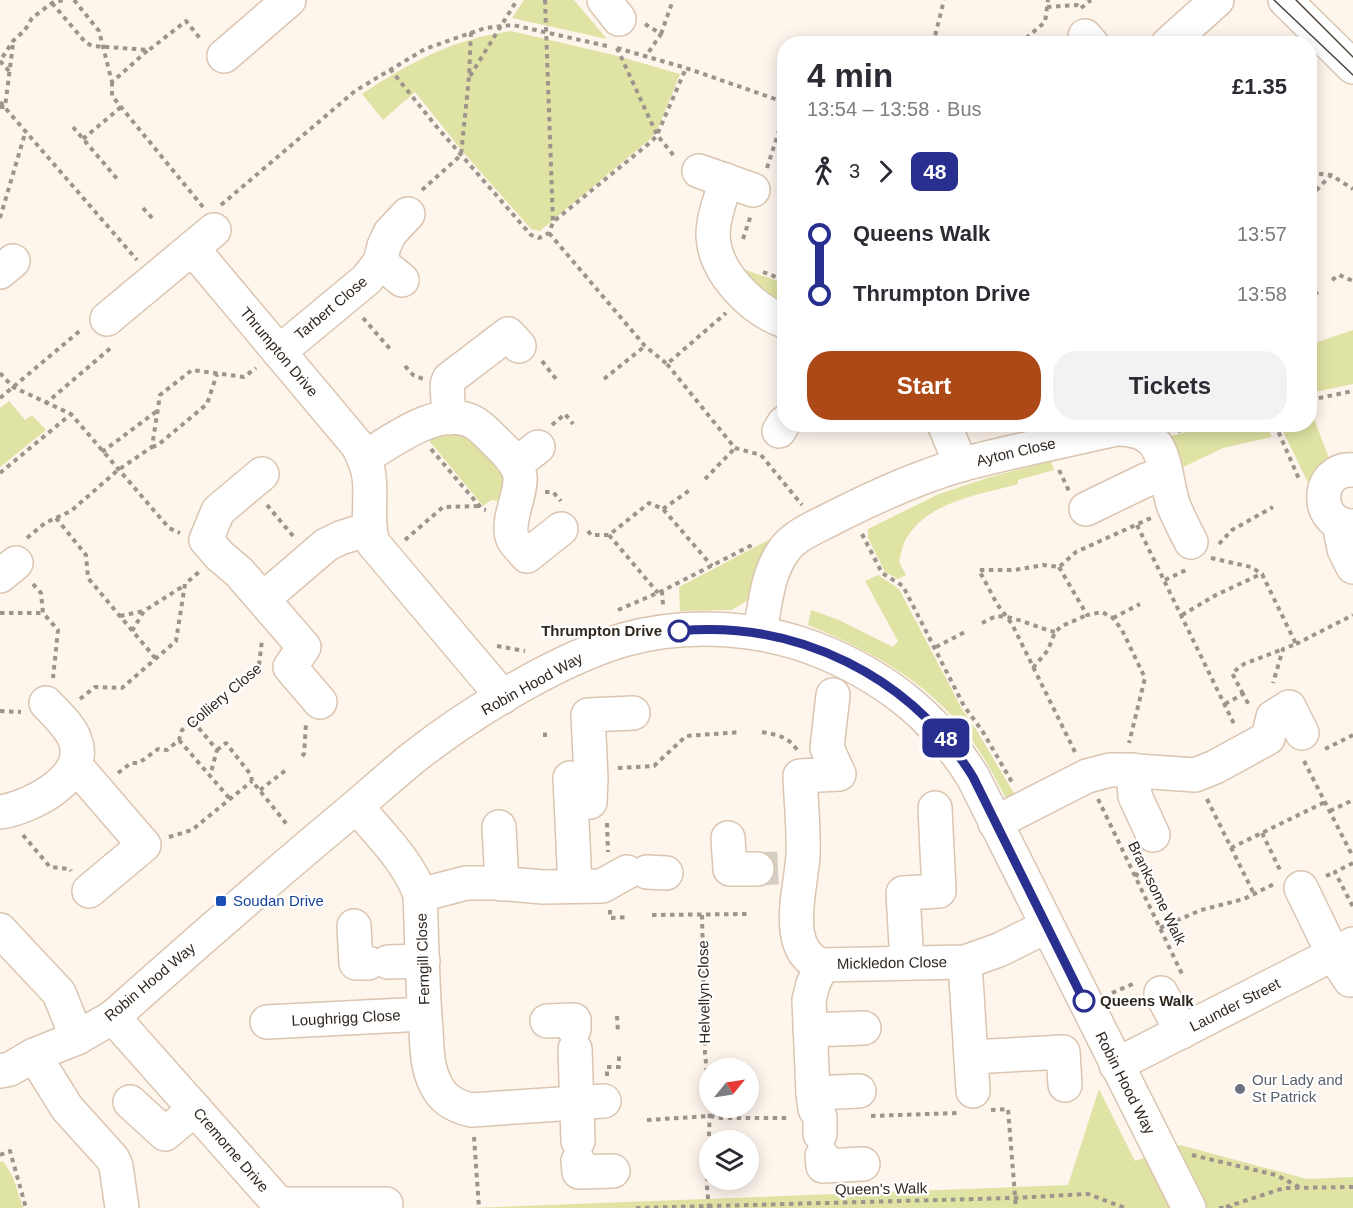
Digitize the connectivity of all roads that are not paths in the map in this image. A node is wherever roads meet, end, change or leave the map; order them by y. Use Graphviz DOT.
graph roads {
  1 [pos="289,0"];
  2 [pos="1217,0"];
  3 [pos="1285,0"];
  4 [pos="1177,36"];
  5 [pos="224,56"];
  6 [pos="1353,68"];
  7 [pos="726,180"];
  8 [pos="408,214"];
  9 [pos="777,318"];
  10 [pos="106,319"];
  11 [pos="519,346"];
  12 [pos="279,352"];
  13 [pos="449,418"];
  14 [pos="947,432"];
  15 [pos="1103,432"];
  16 [pos="1143,432"];
  17 [pos="364,458"];
  18 [pos="961,465"];
  19 [pos="1353,470"];
  20 [pos="1165,474"];
  21 [pos="256,479"];
  22 [pos="1086,509"];
  23 [pos="571,522"];
  24 [pos="1346,524"];
  25 [pos="369,529"];
  26 [pos="1191,542"];
  27 [pos="1353,567"];
  28 [pos="263,599"];
  29 [pos="760,633"];
  30 [pos="833,694"];
  31 [pos="503,697"];
  32 [pos="320,702"];
  33 [pos="633,713"];
  34 [pos="58,717"];
  35 [pos="1303,747"];
  36 [pos="75,765"];
  37 [pos="1128,770"];
  38 [pos="357,807"];
  39 [pos="935,808"];
  40 [pos="1,812"];
  41 [pos="995,823"];
  42 [pos="499,827"];
  43 [pos="1153,835"];
  44 [pos="728,837"];
  45 [pos="778,869"];
  46 [pos="502,884"];
  47 [pos="1290,885"];
  48 [pos="89,891"];
  49 [pos="420,895"];
  50 [pos="354,926"];
  51 [pos="1047,926"];
  52 [pos="0,930"];
  53 [pos="1345,959"];
  54 [pos="423,961"];
  55 [pos="965,962"];
  56 [pos="907,963"];
  57 [pos="822,965"];
  58 [pos="1163,981"];
  59 [pos="424,1014"];
  60 [pos="113,1017"];
  61 [pos="267,1022"];
  62 [pos="864,1028"];
  63 [pos="810,1030"];
  64 [pos="1182,1032"];
  65 [pos="565,1033"];
  66 [pos="76,1038"];
  67 [pos="34,1055"];
  68 [pos="971,1057"];
  69 [pos="1116,1065"];
  70 [pos="0,1071"];
  71 [pos="1065,1085"];
  72 [pos="860,1091"];
  73 [pos="130,1102"];
  74 [pos="590,1102"];
  75 [pos="975,1105"];
  76 [pos="195,1109"];
  77 [pos="818,1122"];
  78 [pos="863,1164"];
  79 [pos="613,1171"];
  80 [pos="386,1204"];
  81 [pos="122,1208"];
  82 [pos="1189,1208"];
  1 -- 5 [label="street"];
  2 -- 4 [label="street"];
  3 -- 6 [label="street"];
  7 -- 9 [label="street"];
  8 -- 12 [label="street, Tarbert Close"];
  10 -- 12 [label="street, Thrumpton Drive"];
  11 -- 13 [label="street"];
  12 -- 17 [label="street, Thrumpton Drive"];
  13 -- 17 [label="street"];
  13 -- 23 [label="street"];
  14 -- 18 [label="street"];
  15 -- 18 [label="street, Ayton Close"];
  16 -- 20 [label="street, Ayton Close"];
  17 -- 25 [label="street, Thrumpton Drive"];
  18 -- 29 [label="street, Ayton Close"];
  19 -- 24 [label="street"];
  20 -- 22 [label="street"];
  20 -- 26 [label="street, Ayton Close"];
  21 -- 28 [label="street"];
  24 -- 27 [label="street"];
  25 -- 28 [label="street"];
  25 -- 31 [label="street, Thrumpton Drive"];
  28 -- 32 [label="street"];
  29 -- 31 [label="street, Robin Hood Way"];
  29 -- 41 [label="street, Robin Hood Way"];
  30 -- 45 [label="street, Mickledon Close"];
  31 -- 38 [label="street, Robin Hood Way"];
  33 -- 46 [label="street"];
  34 -- 36 [label="street"];
  35 -- 37 [label="street"];
  36 -- 40 [label="street"];
  36 -- 48 [label="street"];
  37 -- 41 [label="street"];
  37 -- 43 [label="street"];
  38 -- 49 [label="street, Ferngill Close"];
  38 -- 60 [label="street, Robin Hood Way"];
  39 -- 56 [label="street"];
  41 -- 51 [label="street, Robin Hood Way"];
  42 -- 46 [label="street"];
  44 -- 45 [label="street"];
  45 -- 57 [label="street, Mickledon Close"];
  46 -- 49 [label="street"];
  47 -- 53 [label="street"];
  49 -- 54 [label="street, Ferngill Close"];
  50 -- 54 [label="street"];
  51 -- 55 [label="street, Mickledon Close"];
  51 -- 69 [label="street, Robin Hood Way"];
  52 -- 66 [label="street"];
  53 -- 64 [label="street, Launder Street"];
  54 -- 59 [label="street, Ferngill Close"];
  55 -- 56 [label="street, Mickledon Close"];
  55 -- 68 [label="street"];
  56 -- 57 [label="street, Mickledon Close"];
  57 -- 63 [label="street"];
  58 -- 64 [label="street"];
  59 -- 61 [label="street, Loughrigg Close"];
  59 -- 74 [label="street, Ferngill Close"];
  60 -- 66 [label="street, Robin Hood Way"];
  60 -- 76 [label="street, Cremorne Drive"];
  62 -- 63 [label="street"];
  63 -- 77 [label="street"];
  64 -- 69 [label="street, Launder Street"];
  65 -- 74 [label="street"];
  66 -- 67 [label="street, Robin Hood Way"];
  67 -- 70 [label="street, Robin Hood Way"];
  67 -- 81 [label="street"];
  68 -- 71 [label="street"];
  68 -- 75 [label="street"];
  69 -- 82 [label="street, Robin Hood Way"];
  72 -- 77 [label="street"];
  73 -- 76 [label="street"];
  74 -- 79 [label="street"];
  76 -- 80 [label="street, Cremorne Drive"];
  77 -- 78 [label="street"];
}
